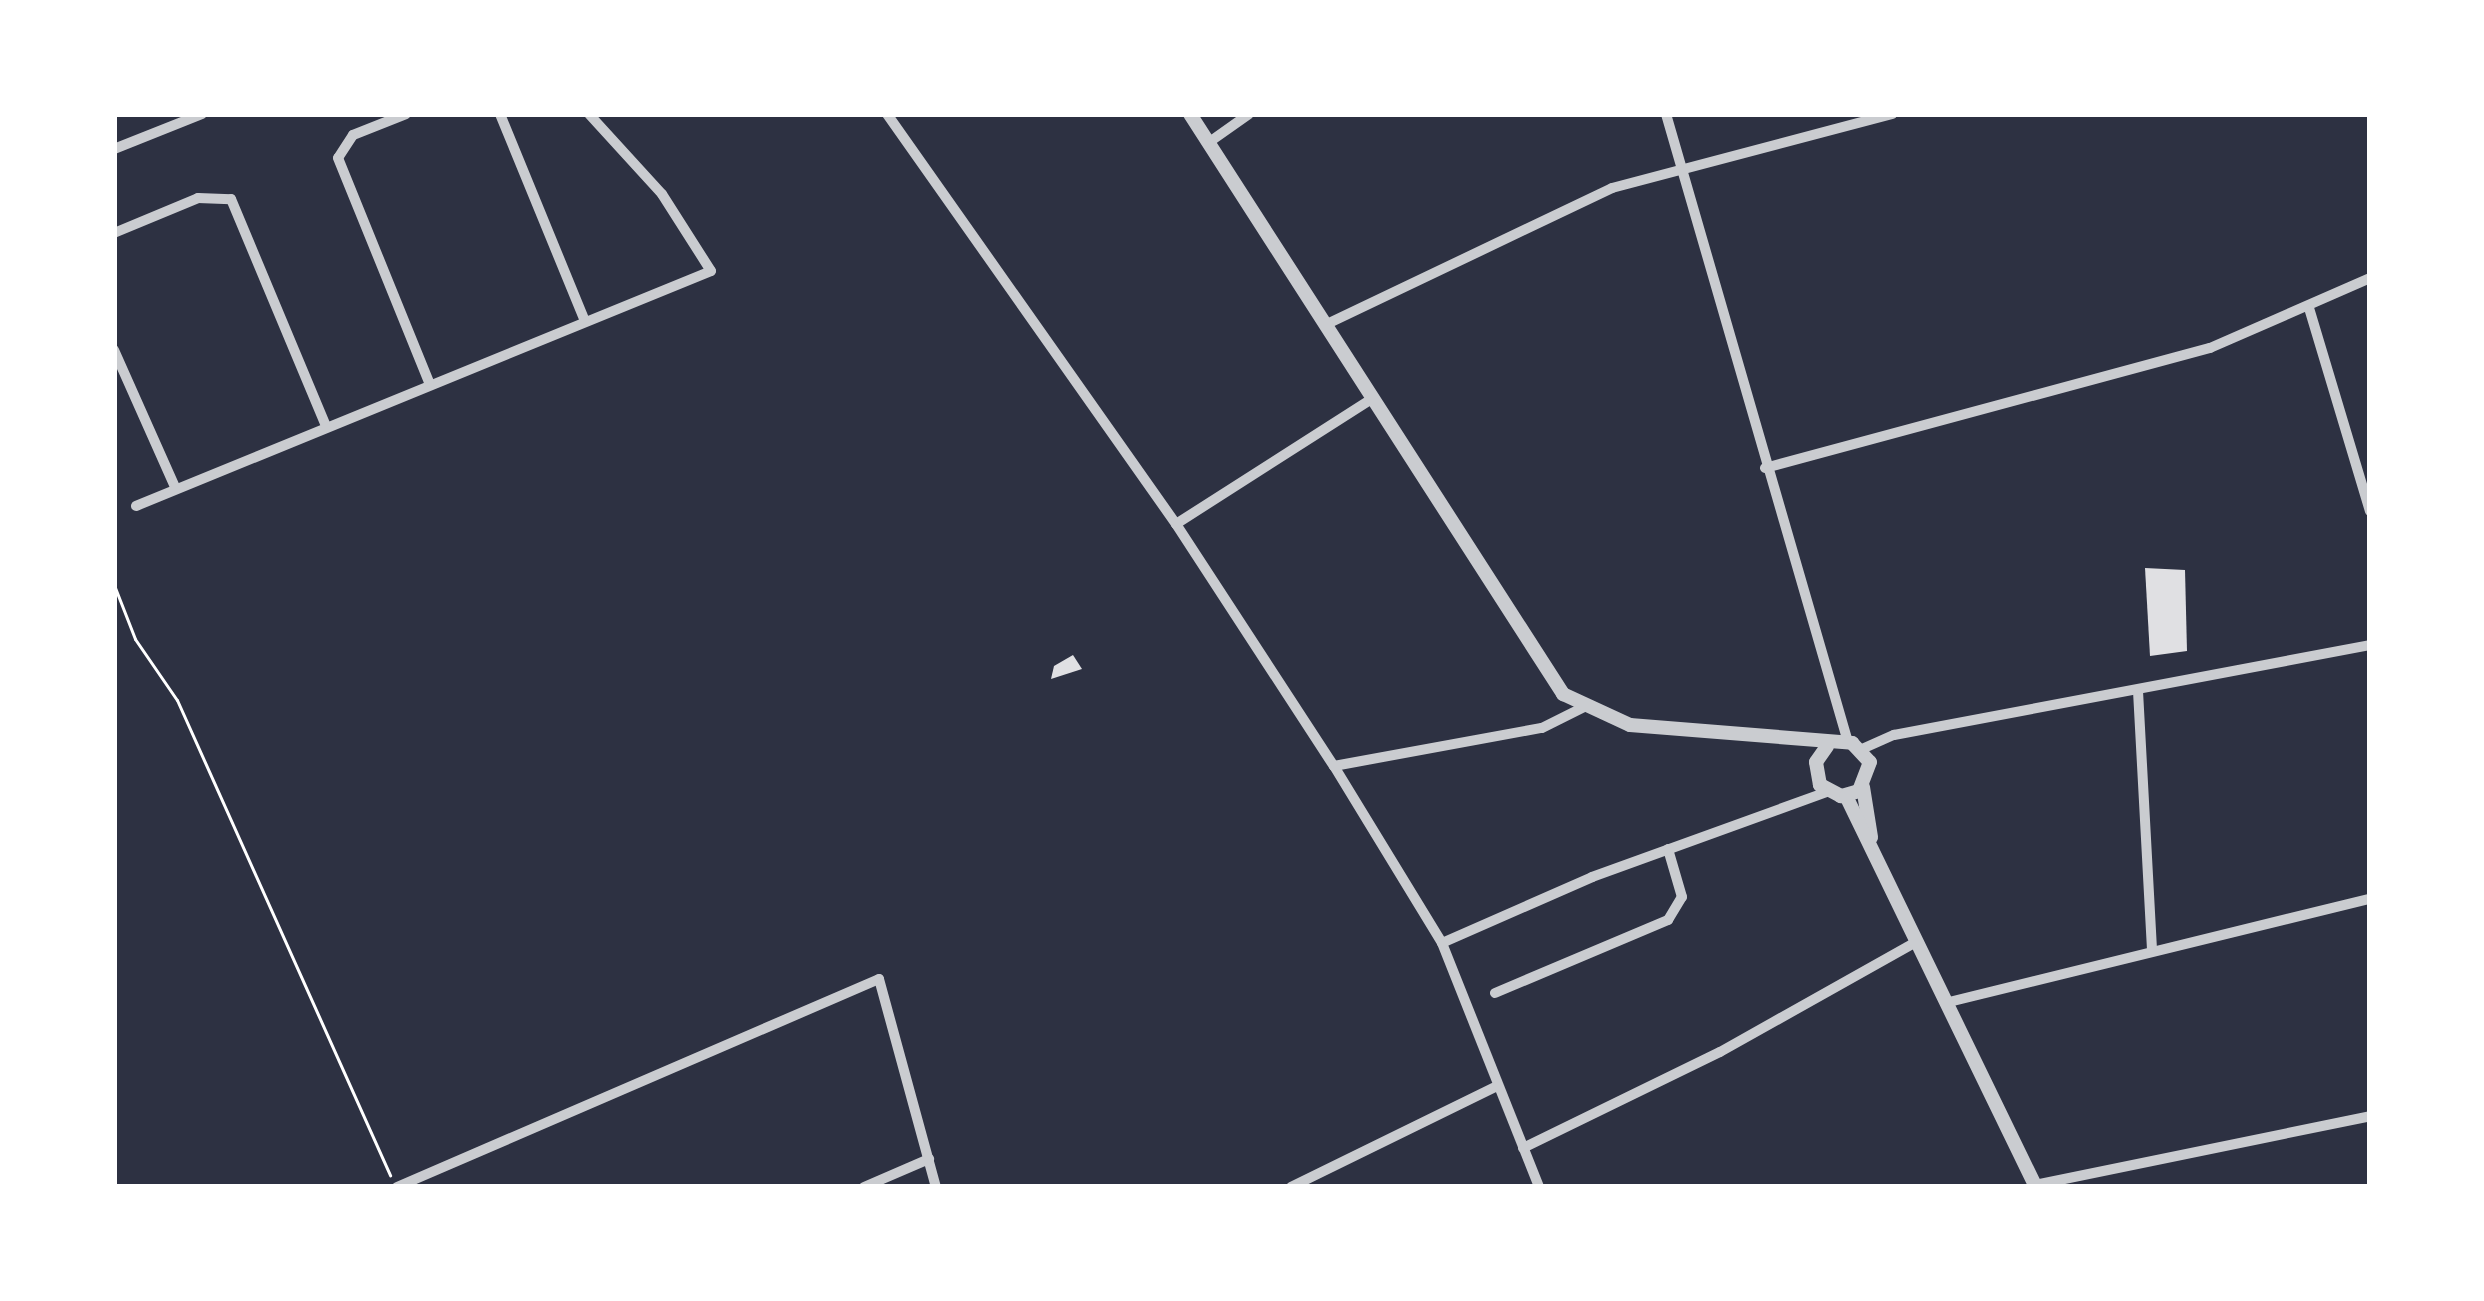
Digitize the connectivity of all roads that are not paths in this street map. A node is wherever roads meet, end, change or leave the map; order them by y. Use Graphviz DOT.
graph roads {
  1 [pos="202,114"];
  2 [pos="406,114"];
  3 [pos="500,114"];
  4 [pos="589,114"];
  5 [pos="887,114"];
  6 [pos="1190,114"];
  7 [pos="1249,114"];
  8 [pos="1666,114"];
  9 [pos="1892,114"];
  10 [pos="1208,142"];
  11 [pos="114,149"];
  12 [pos="1682,169"];
  13 [pos="114,232"];
  14 [pos="2370,278"];
  15 [pos="2309,308"];
  16 [pos="584,320"];
  17 [pos="1327,325"];
  18 [pos="114,350"];
  19 [pos="430,386"];
  20 [pos="1372,398"];
  21 [pos="326,426"];
  22 [pos="1765,468"];
  23 [pos="175,487"];
  24 [pos="136,506"];
  25 [pos="2370,511"];
  26 [pos="1177,524"];
  27 [pos="2370,645"];
  28 [pos="2138,692"];
  29 [pos="1584,707"];
  30 [pos="1783,741"];
  31 [pos="1855,745"];
  32 [pos="1826,746"];
  33 [pos="1816,762"];
  34 [pos="1334,766"];
  35 [pos="1863,787"];
  36 [pos="1827,792"];
  37 [pos="1846,796"];
  38 [pos="1873,848"];
  39 [pos="1668,849"];
  40 [pos="2370,898"];
  41 [pos="1916,942"];
  42 [pos="1442,943"];
  43 [pos="2152,950"];
  44 [pos="1496,994"];
  45 [pos="1945,1003"];
  46 [pos="1497,1086"];
  47 [pos="2370,1116"];
  48 [pos="1523,1148"];
  49 [pos="929,1160"];
  50 [pos="396,1186"];
  51 [pos="2035,1186"];
  52 [pos="865,1187"];
  53 [pos="936,1187"];
  54 [pos="1291,1187"];
  55 [pos="1539,1187"];
  1 -- 11 [label="street"];
  2 -- 19 [label="street"];
  3 -- 16 [label="street"];
  4 -- 16 [label="street"];
  5 -- 26 [label="street"];
  6 -- 10 [label="street"];
  7 -- 10 [label="street"];
  8 -- 12 [label="street"];
  9 -- 12 [label="street"];
  10 -- 17 [label="street"];
  12 -- 17 [label="street"];
  12 -- 22 [label="street"];
  13 -- 21 [label="street"];
  14 -- 15 [label="street"];
  15 -- 22 [label="street"];
  15 -- 25 [label="street"];
  16 -- 19 [label="street"];
  17 -- 20 [label="street"];
  18 -- 23 [label="street"];
  19 -- 21 [label="street"];
  20 -- 26 [label="street"];
  20 -- 29 [label="street"];
  21 -- 23 [label="street"];
  22 -- 31 [label="street"];
  23 -- 24 [label="street"];
  26 -- 34 [label="street"];
  27 -- 28 [label="street"];
  28 -- 31 [label="street"];
  28 -- 43 [label="street"];
  29 -- 30 [label="street"];
  29 -- 34 [label="street"];
  30 -- 32 [label="street"];
  30 -- 33 [label="street"];
  31 -- 32 [label="street"];
  31 -- 35 [label="street"];
  32 -- 33 [label="street"];
  33 -- 36 [label="street"];
  34 -- 42 [label="street"];
  35 -- 37 [label="street"];
  35 -- 38 [label="street"];
  36 -- 37 [label="street"];
  36 -- 39 [label="street"];
  37 -- 38 [label="street"];
  38 -- 41 [label="street"];
  39 -- 42 [label="street"];
  39 -- 44 [label="street"];
  40 -- 43 [label="street"];
  41 -- 45 [label="street"];
  41 -- 48 [label="street"];
  42 -- 46 [label="street"];
  43 -- 45 [label="street"];
  45 -- 51 [label="street"];
  46 -- 48 [label="street"];
  46 -- 54 [label="street"];
  47 -- 51 [label="street"];
  48 -- 55 [label="street"];
  49 -- 50 [label="street"];
  49 -- 52 [label="street"];
  49 -- 53 [label="street"];
}
